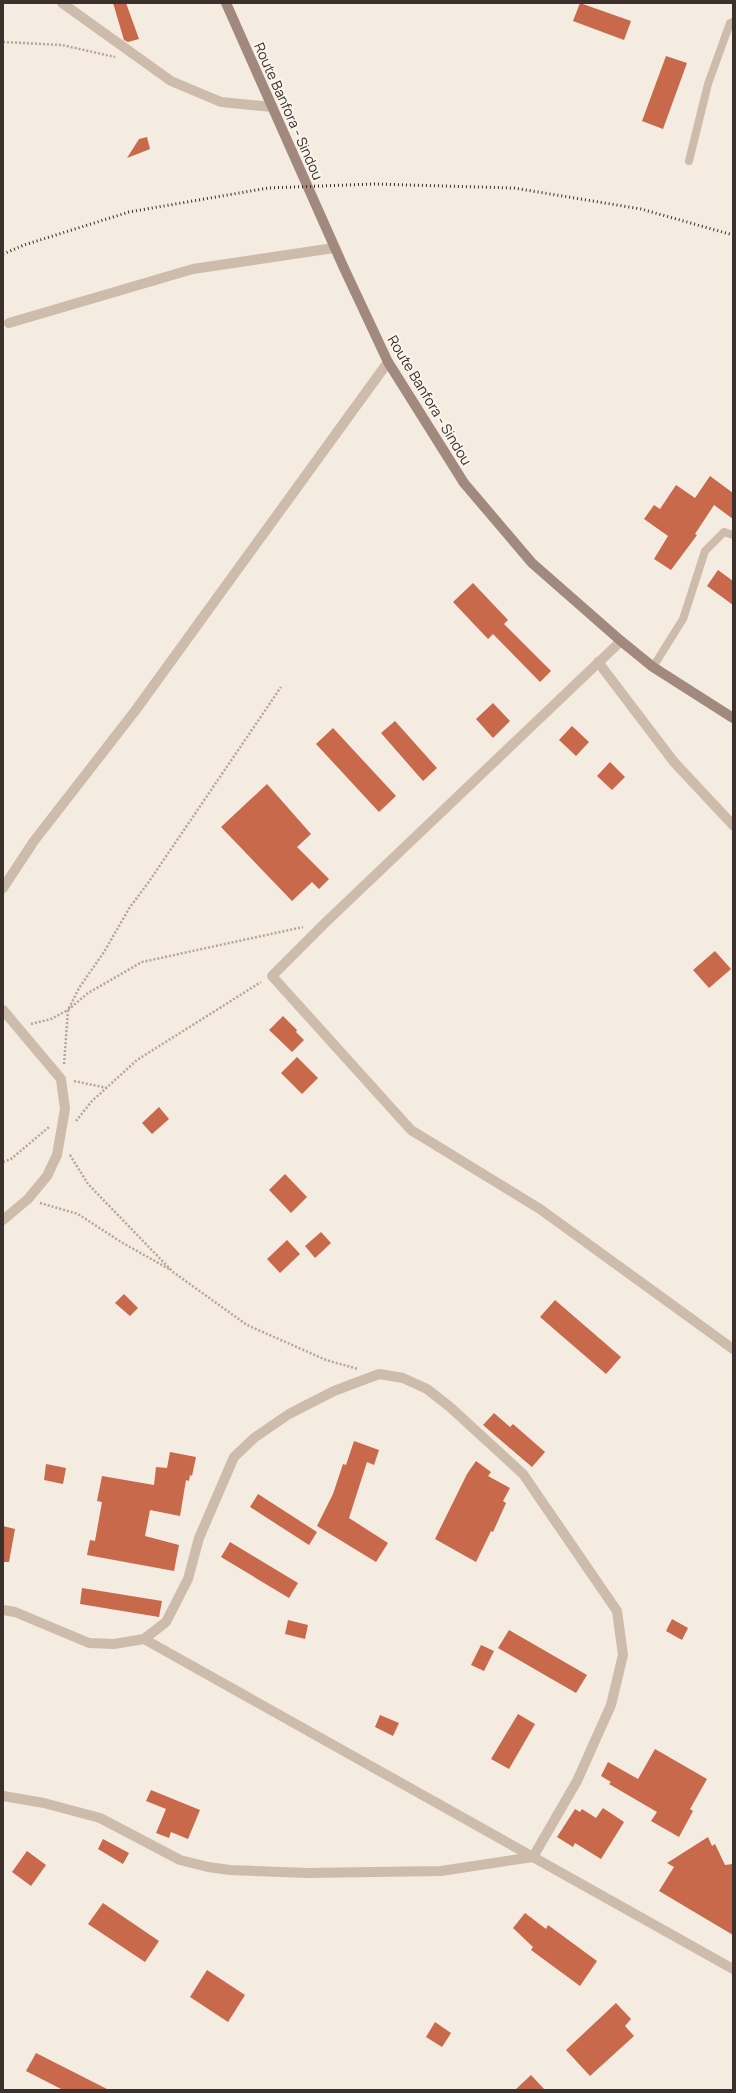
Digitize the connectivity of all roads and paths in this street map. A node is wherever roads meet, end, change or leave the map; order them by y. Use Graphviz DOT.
graph roads {
  1 [pos="62,3"];
  2 [pos="226,3"];
  3 [pos="733,22"];
  4 [pos="3,42"];
  5 [pos="122,59"];
  6 [pos="272,107"];
  7 [pos="690,161"];
  8 [pos="334,248"];
  9 [pos="9,323"];
  10 [pos="388,362"];
  11 [pos="733,535"];
  12 [pos="621,641"];
  13 [pos="598,662"];
  14 [pos="653,667"];
  15 [pos="281,687"];
  16 [pos="733,718"];
  17 [pos="733,825"];
  18 [pos="3,888"];
  19 [pos="325,922"];
  20 [pos="272,976"];
  21 [pos="3,1010"];
  22 [pos="68,1010"];
  23 [pos="12,1019"];
  24 [pos="60,1079"];
  25 [pos="108,1088"];
  26 [pos="74,1123"];
  27 [pos="51,1126"];
  28 [pos="60,1140"];
  29 [pos="3,1162"];
  30 [pos="28,1199"];
  31 [pos="3,1220"];
  32 [pos="173,1272"];
  33 [pos="733,1349"];
  34 [pos="379,1374"];
  35 [pos="3,1610"];
  36 [pos="144,1639"];
  37 [pos="3,1796"];
  38 [pos="533,1857"];
  39 [pos="733,1969"];
  1 -- 6 [label="street"];
  2 -- 6 [label="main road, Route Banfora - Sindou"];
  3 -- 7 [label="lane"];
  4 -- 5 [label="path"];
  6 -- 8 [label="main road, Route Banfora - Sindou"];
  8 -- 9 [label="street"];
  8 -- 10 [label="main road, Route Banfora - Sindou"];
  10 -- 12 [label="main road, Route Banfora - Sindou"];
  10 -- 18 [label="street"];
  11 -- 14 [label="lane"];
  12 -- 13 [label="street"];
  12 -- 14 [label="main road, Route Banfora - Sindou"];
  13 -- 17 [label="street"];
  13 -- 19 [label="street"];
  14 -- 16 [label="main road, Route Banfora - Sindou"];
  15 -- 22 [label="path"];
  19 -- 20 [label="street"];
  19 -- 22 [label="path"];
  20 -- 25 [label="path"];
  20 -- 33 [label="street"];
  21 -- 23 [label="street"];
  22 -- 23 [label="path"];
  22 -- 24 [label="path"];
  23 -- 24 [label="street"];
  24 -- 25 [label="path"];
  24 -- 28 [label="street"];
  25 -- 26 [label="path"];
  27 -- 29 [label="path"];
  28 -- 30 [label="street"];
  28 -- 32 [label="path"];
  30 -- 31 [label="street"];
  30 -- 32 [label="path"];
  32 -- 34 [label="path"];
  34 -- 36 [label="street"];
  34 -- 38 [label="street"];
  35 -- 36 [label="street"];
  36 -- 38 [label="street"];
  37 -- 38 [label="street"];
  38 -- 39 [label="street"];
}
